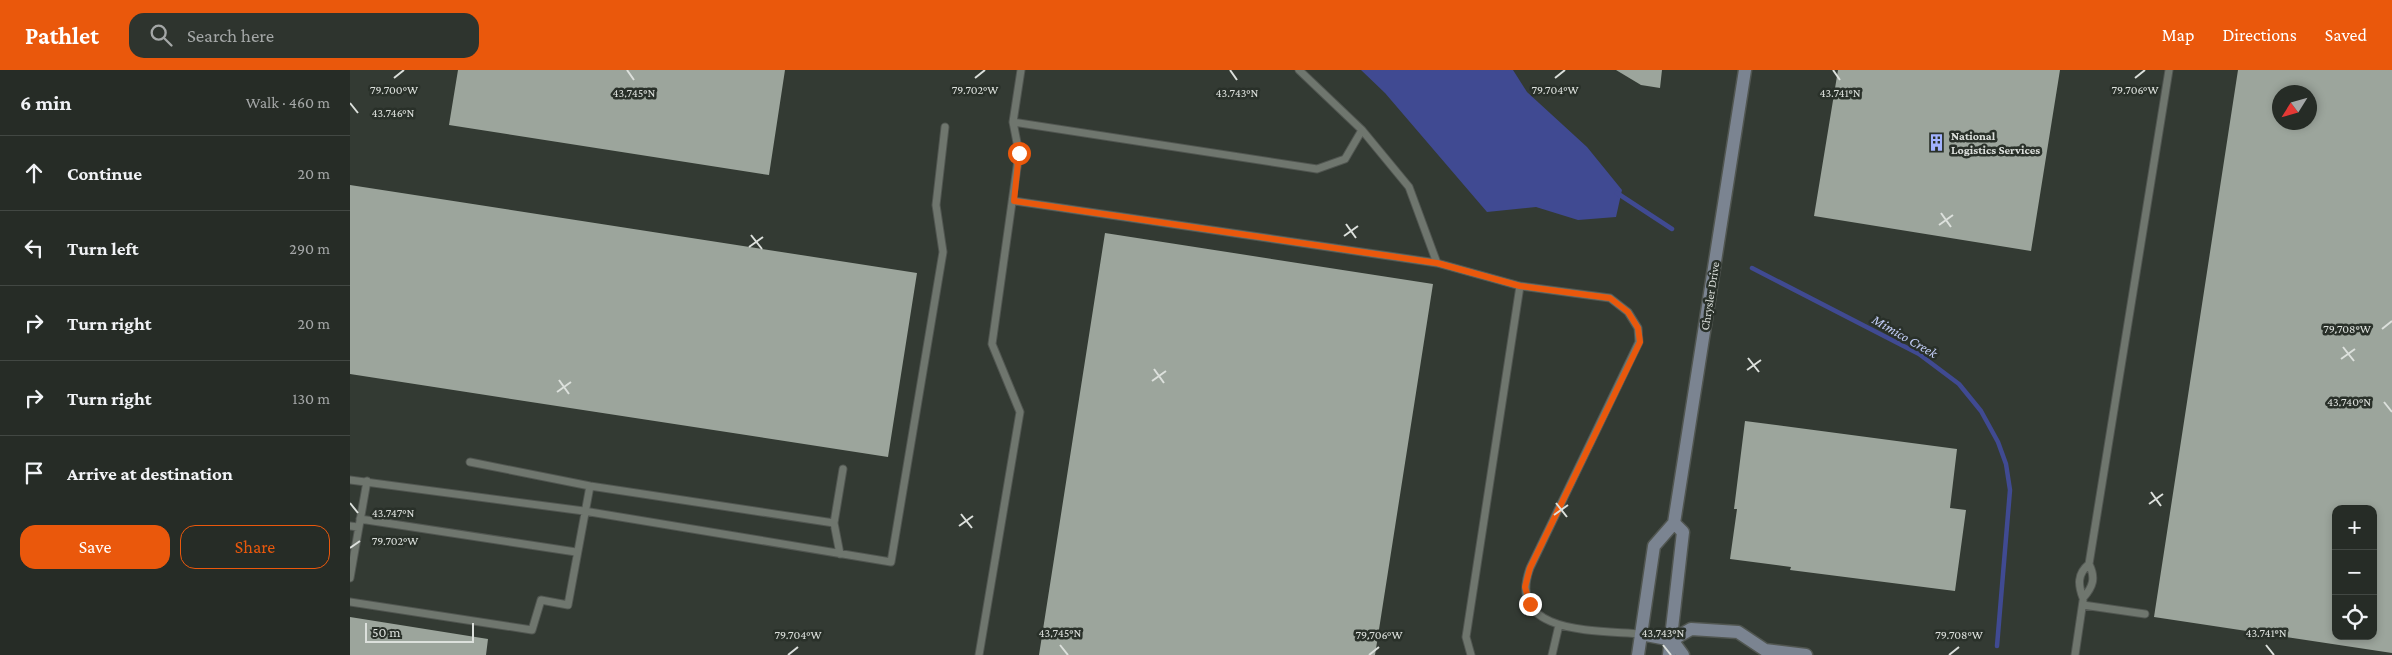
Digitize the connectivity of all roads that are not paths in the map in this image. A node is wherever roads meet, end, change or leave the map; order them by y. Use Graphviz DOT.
graph roads {
  1 [pos="1021,70"];
  2 [pos="1299,70"];
  3 [pos="1745,70"];
  4 [pos="2169,70"];
  5 [pos="1013,122"];
  6 [pos="945,126"];
  7 [pos="1362,130"];
  8 [pos="1014,201"];
  9 [pos="1437,263"];
  10 [pos="1520,286"];
  11 [pos="470,462"];
  12 [pos="843,469"];
  13 [pos="350,480"];
  14 [pos="367,482"];
  15 [pos="590,486"];
  16 [pos="584,511"];
  17 [pos="360,519"];
  18 [pos="1674,523"];
  19 [pos="834,524"];
  20 [pos="350,526"];
  21 [pos="358,527"];
  22 [pos="576,552"];
  23 [pos="840,554"];
  24 [pos="2089,564"];
  25 [pos="350,578"];
  26 [pos="350,602"];
  27 [pos="2083,602"];
  28 [pos="2145,614"];
  29 [pos="1559,625"];
  30 [pos="1641,634"];
  31 [pos="1672,640"];
  32 [pos="1759,652"];
  33 [pos="979,655"];
  34 [pos="1471,655"];
  35 [pos="1552,655"];
  36 [pos="1638,655"];
  37 [pos="1669,655"];
  38 [pos="1684,655"];
  39 [pos="1806,655"];
  40 [pos="2075,655"];
  1 -- 5 [label="lane"];
  2 -- 7 [label="lane"];
  3 -- 18 [label="street, Chrysler Drive"];
  4 -- 24 [label="lane"];
  5 -- 7 [label="lane"];
  5 -- 8 [label="lane"];
  6 -- 23 [label="lane"];
  7 -- 9 [label="lane"];
  8 -- 9 [label="lane"];
  8 -- 33 [label="lane"];
  9 -- 10 [label="lane"];
  10 -- 29 [label="lane"];
  10 -- 34 [label="lane"];
  11 -- 15 [label="lane"];
  12 -- 19 [label="lane"];
  13 -- 14 [label="lane"];
  14 -- 16 [label="lane"];
  14 -- 17 [label="lane"];
  15 -- 16 [label="lane"];
  15 -- 19 [label="lane"];
  16 -- 22 [label="lane"];
  16 -- 23 [label="lane"];
  17 -- 21 [label="lane"];
  17 -- 22 [label="lane"];
  18 -- 30 [label="street"];
  18 -- 31 [label="street, Chrysler Drive"];
  19 -- 23 [label="lane"];
  20 -- 21 [label="lane"];
  21 -- 25 [label="lane"];
  22 -- 26 [label="lane"];
  24 -- 27 [label="lane"];
  24 -- 27 [label="lane"];
  27 -- 28 [label="lane"];
  27 -- 40 [label="lane"];
  29 -- 30 [label="lane"];
  29 -- 35 [label="lane"];
  30 -- 31 [label="street"];
  30 -- 36 [label="street"];
  31 -- 32 [label="street"];
  31 -- 37 [label="street, Chrysler Drive"];
  31 -- 38 [label="street"];
  32 -- 39 [label="street"];
}
